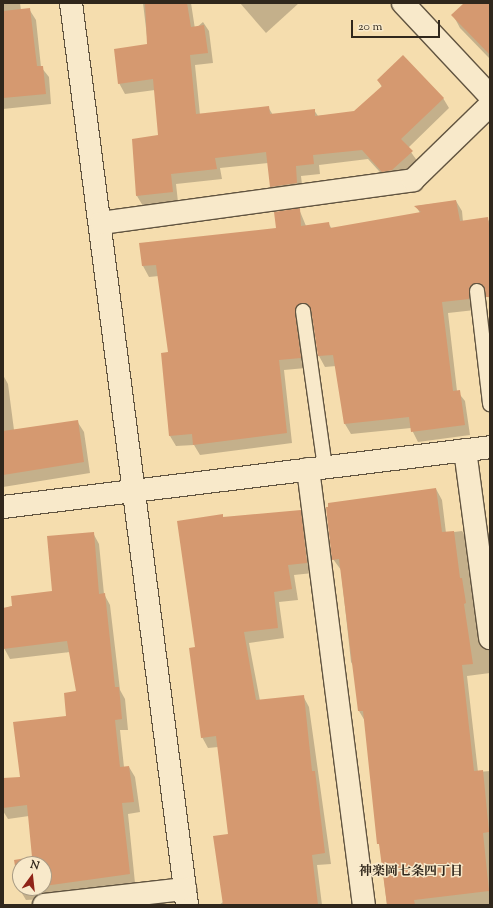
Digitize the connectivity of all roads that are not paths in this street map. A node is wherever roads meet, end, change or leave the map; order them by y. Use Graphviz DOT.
graph roads {
  1 [pos="71,3"];
  2 [pos="403,3"];
  3 [pos="490,96"];
  4 [pos="490,105"];
  5 [pos="101,223"];
  6 [pos="477,291"];
  7 [pos="303,311"];
  8 [pos="490,404"];
  9 [pos="490,447"];
  10 [pos="465,450"];
  11 [pos="317,468"];
  12 [pos="133,491"];
  13 [pos="3,507"];
  14 [pos="490,638"];
  15 [pos="186,897"];
  16 [pos="44,905"];
  17 [pos="364,905"];
  1 -- 5 [label="street"];
  2 -- 3 [label="street"];
  4 -- 5 [label="street"];
  5 -- 12 [label="street"];
  6 -- 8 [label="lane"];
  7 -- 11 [label="lane"];
  9 -- 10 [label="street"];
  10 -- 11 [label="street"];
  10 -- 14 [label="street"];
  11 -- 12 [label="street"];
  11 -- 17 [label="street"];
  12 -- 13 [label="street"];
  12 -- 15 [label="street"];
  15 -- 16 [label="street"];
}
